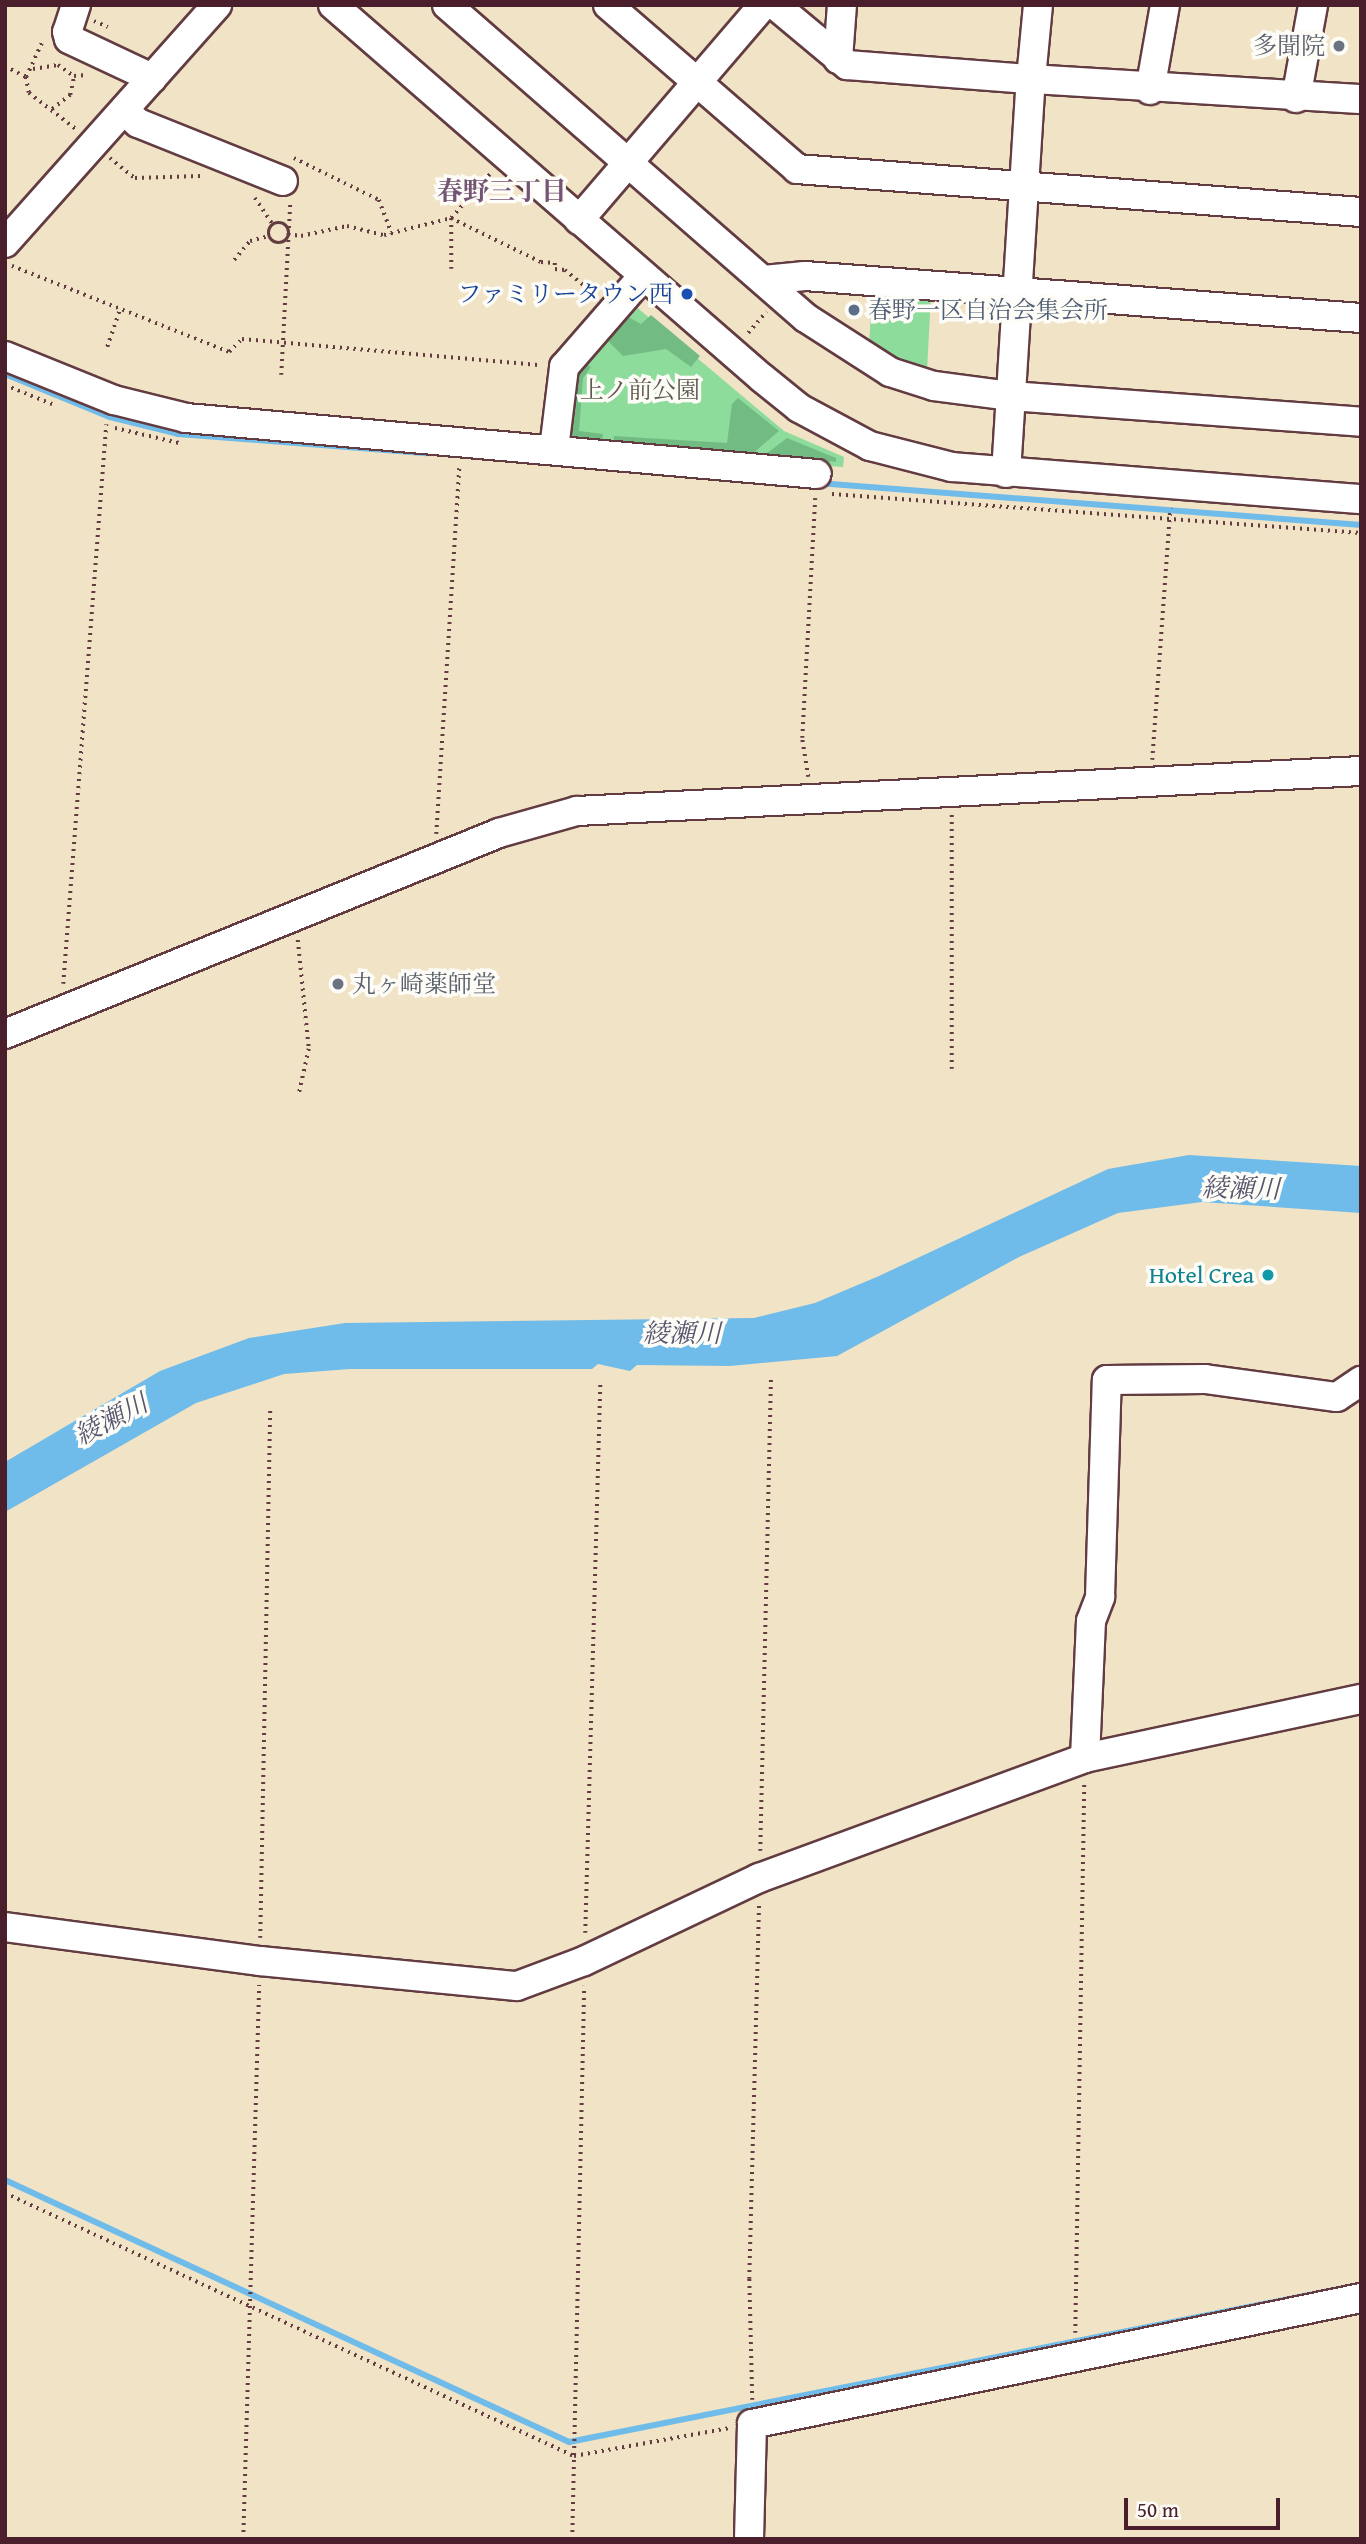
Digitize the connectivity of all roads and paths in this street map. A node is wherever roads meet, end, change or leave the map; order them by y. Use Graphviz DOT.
graph roads {
  1 [pos="76,5"];
  2 [pos="217,5"];
  3 [pos="333,5"];
  4 [pos="447,5"];
  5 [pos="608,5"];
  6 [pos="763,5"];
  7 [pos="775,5"];
  8 [pos="842,5"];
  9 [pos="1038,5"];
  10 [pos="1165,5"];
  11 [pos="1313,5"];
  12 [pos="838,59"];
  13 [pos="5,66"];
  14 [pos="31,70"];
  15 [pos="94,74"];
  16 [pos="74,76"];
  17 [pos="152,78"];
  18 [pos="1031,79"];
  19 [pos="698,85"];
  20 [pos="1150,90"];
  21 [pos="1296,98"];
  22 [pos="1361,99"];
  23 [pos="52,109"];
  24 [pos="124,110"];
  25 [pos="77,131"];
  26 [pos="104,153"];
  27 [pos="628,165"];
  28 [pos="491,172"];
  29 [pos="202,176"];
  30 [pos="283,181"];
  31 [pos="1025,187"];
  32 [pos="1361,212"];
  33 [pos="451,218"];
  34 [pos="579,220"];
  35 [pos="269,236"];
  36 [pos="288,236"];
  37 [pos="6,254"];
  38 [pos="234,260"];
  39 [pos="451,269"];
  40 [pos="643,276"];
  41 [pos="1019,289"];
  42 [pos="592,292"];
  43 [pos="769,292"];
  44 [pos="120,309"];
  45 [pos="1361,318"];
  46 [pos="742,340"];
  47 [pos="284,342"];
  48 [pos="107,347"];
  49 [pos="5,356"];
  50 [pos="546,366"];
  51 [pos="281,375"];
  52 [pos="1011,396"];
  53 [pos="1361,422"];
  54 [pos="106,425"];
  55 [pos="461,442"];
  56 [pos="554,449"];
  57 [pos="1006,473"];
  58 [pos="817,474"];
  59 [pos="1171,484"];
  60 [pos="1361,499"];
  61 [pos="1361,771"];
  62 [pos="1150,783"];
  63 [pos="952,789"];
  64 [pos="811,796"];
  65 [pos="441,856"];
  66 [pos="295,915"];
  67 [pos="61,1010"];
  68 [pos="5,1034"];
  69 [pos="952,1069"];
  70 [pos="299,1094"];
  71 [pos="1361,1381"];
  72 [pos="600,1385"];
  73 [pos="270,1406"];
  74 [pos="1361,1699"];
  75 [pos="1084,1758"];
  76 [pos="5,1927"];
  77 [pos="260,1961"];
  78 [pos="584,1961"];
  79 [pos="5,2193"];
  80 [pos="1361,2298"];
  81 [pos="250,2306"];
  82 [pos="1075,2325"];
  83 [pos="752,2424"];
  84 [pos="574,2455"];
  85 [pos="243,2539"];
  86 [pos="572,2539"];
  87 [pos="749,2539"];
  1 -- 17 [label="street"];
  2 -- 17 [label="street"];
  3 -- 34 [label="street"];
  4 -- 27 [label="street"];
  5 -- 19 [label="street"];
  6 -- 19 [label="street"];
  7 -- 12 [label="street"];
  8 -- 12 [label="street"];
  9 -- 18 [label="street"];
  10 -- 20 [label="street"];
  11 -- 21 [label="street"];
  12 -- 18 [label="street"];
  13 -- 23 [label="path"];
  14 -- 16 [label="path"];
  15 -- 16 [label="path"];
  16 -- 23 [label="path"];
  17 -- 24 [label="street"];
  18 -- 20 [label="street"];
  18 -- 31 [label="street"];
  19 -- 27 [label="street"];
  19 -- 31 [label="street"];
  20 -- 21 [label="street"];
  21 -- 22 [label="street"];
  23 -- 25 [label="path"];
  24 -- 30 [label="street"];
  24 -- 37 [label="street"];
  26 -- 29 [label="path"];
  27 -- 34 [label="street"];
  27 -- 43 [label="street"];
  28 -- 33 [label="path"];
  30 -- 36 [label="path"];
  31 -- 32 [label="street"];
  31 -- 41 [label="street"];
  33 -- 36 [label="path"];
  33 -- 39 [label="path"];
  33 -- 42 [label="path"];
  34 -- 40 [label="street"];
  35 -- 36 [label="path"];
  35 -- 36 [label="path"];
  35 -- 38 [label="path"];
  36 -- 47 [label="path"];
  37 -- 44 [label="path"];
  40 -- 56 [label="street"];
  40 -- 57 [label="street"];
  41 -- 43 [label="street"];
  41 -- 45 [label="street"];
  41 -- 52 [label="street"];
  43 -- 46 [label="path"];
  43 -- 52 [label="street"];
  44 -- 47 [label="path"];
  44 -- 48 [label="path"];
  47 -- 50 [label="path"];
  47 -- 51 [label="path"];
  49 -- 55 [label="street"];
  52 -- 53 [label="street"];
  52 -- 57 [label="street"];
  54 -- 67 [label="path"];
  55 -- 56 [label="street"];
  55 -- 65 [label="path"];
  56 -- 58 [label="street"];
  57 -- 59 [label="street"];
  58 -- 64 [label="path"];
  59 -- 60 [label="street"];
  59 -- 62 [label="path"];
  61 -- 62 [label="street"];
  62 -- 63 [label="street"];
  63 -- 64 [label="street"];
  63 -- 69 [label="path"];
  64 -- 65 [label="street"];
  65 -- 66 [label="street"];
  66 -- 67 [label="street"];
  66 -- 70 [label="path"];
  67 -- 68 [label="street"];
  71 -- 75 [label="street"];
  72 -- 78 [label="path"];
  73 -- 77 [label="path"];
  74 -- 75 [label="street"];
  75 -- 78 [label="street"];
  75 -- 82 [label="path"];
  76 -- 77 [label="street"];
  77 -- 78 [label="street"];
  77 -- 81 [label="path"];
  78 -- 84 [label="path"];
  79 -- 81 [label="path"];
  80 -- 83 [label="street"];
  81 -- 84 [label="path"];
  81 -- 85 [label="path"];
  83 -- 84 [label="path"];
  83 -- 87 [label="street"];
  84 -- 86 [label="path"];
}
